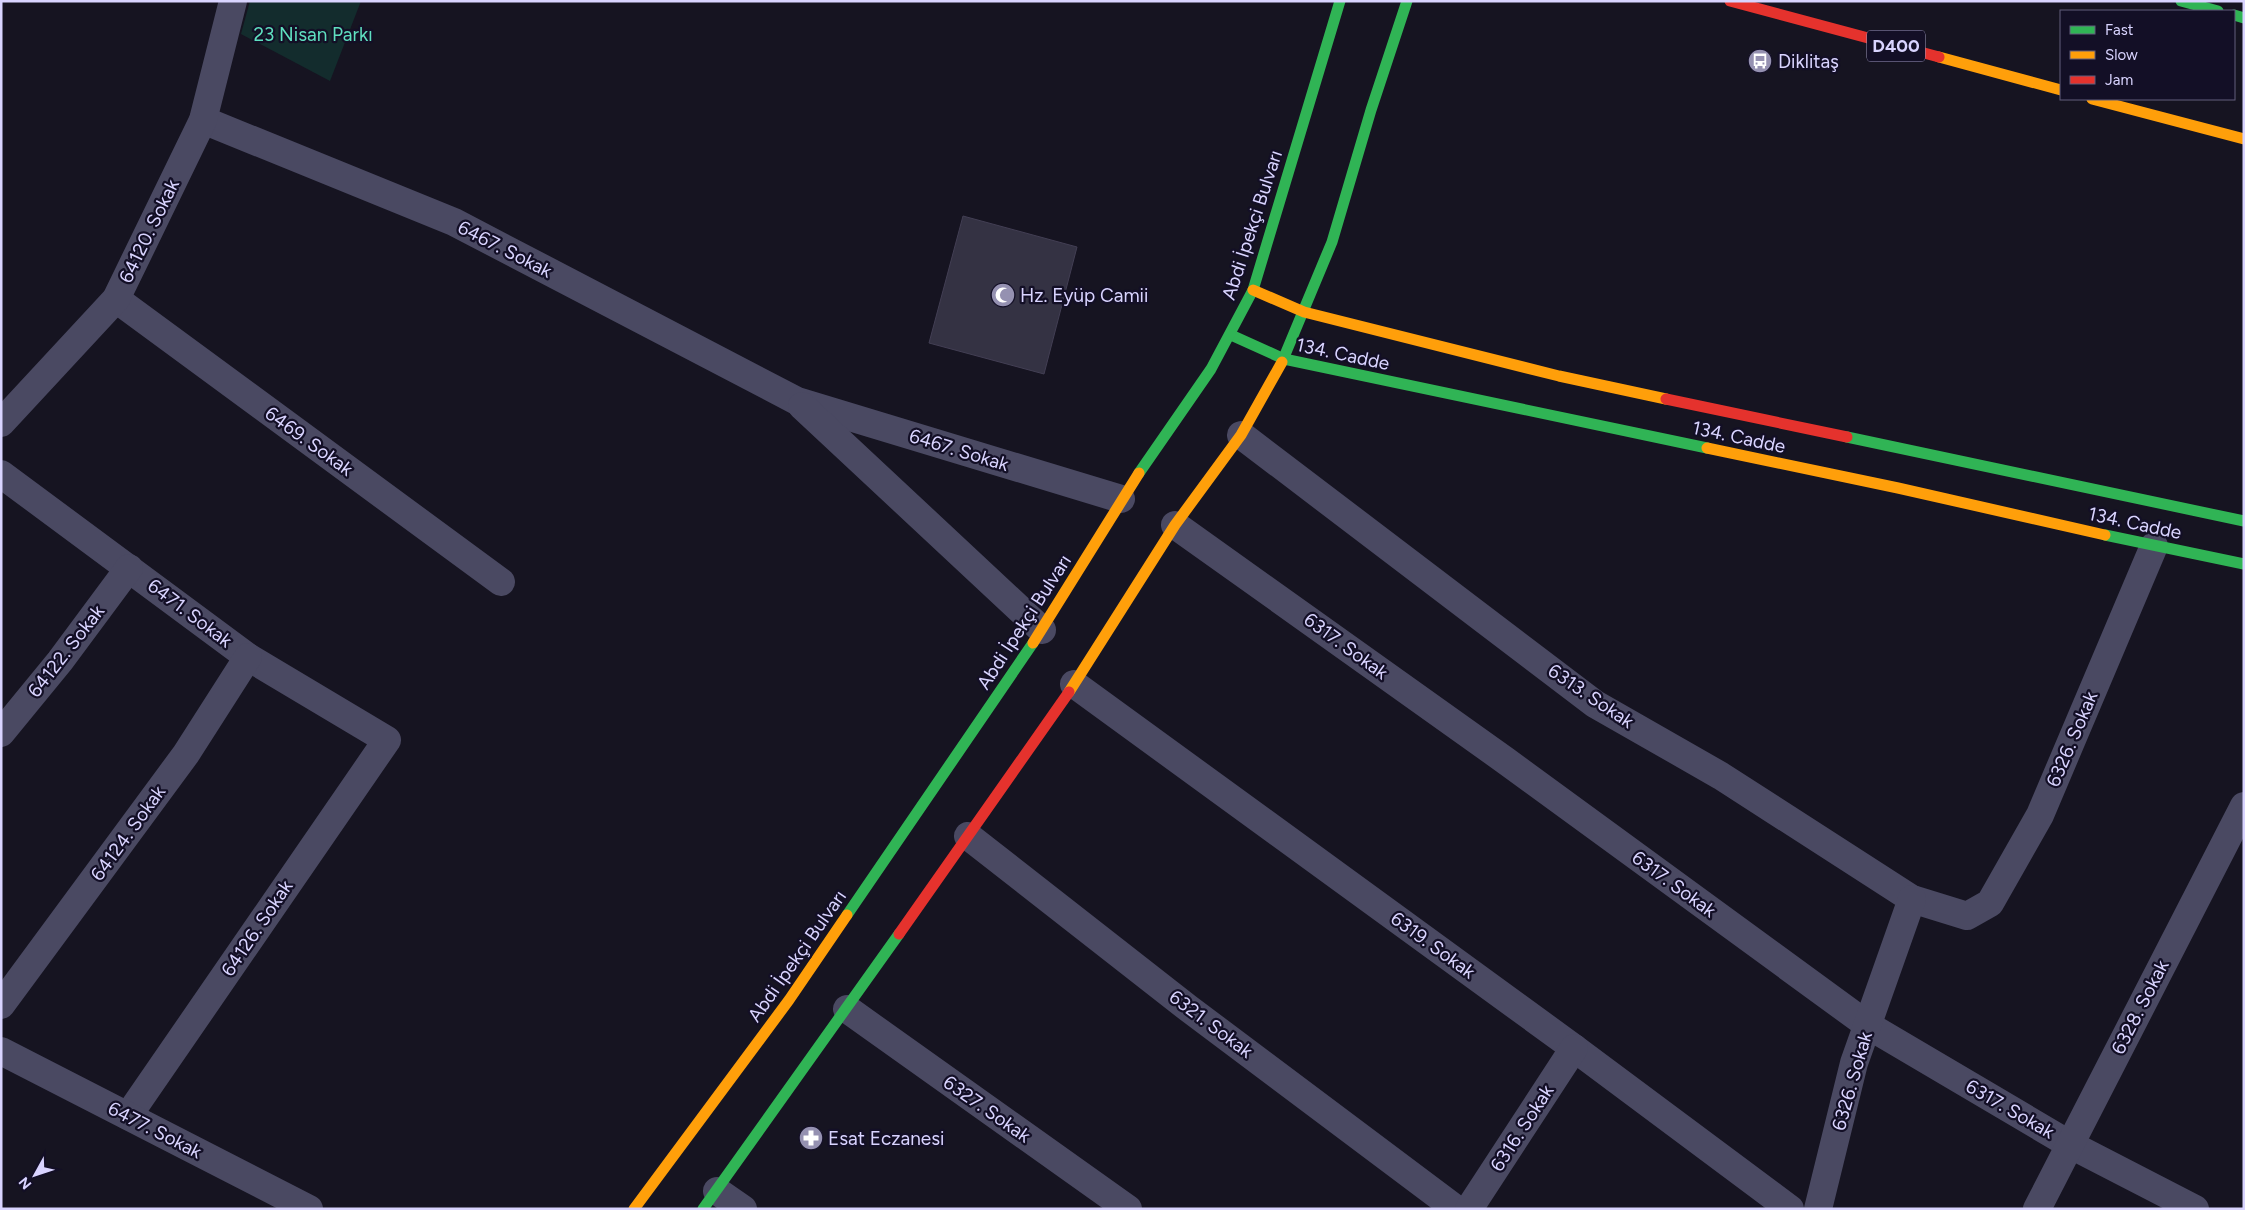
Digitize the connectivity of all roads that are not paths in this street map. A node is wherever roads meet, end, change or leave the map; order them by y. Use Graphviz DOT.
graph roads {
  1 [pos="233,1"];
  2 [pos="1340,1"];
  3 [pos="1407,1"];
  4 [pos="1730,1"];
  5 [pos="2180,1"];
  6 [pos="2214,10"];
  7 [pos="2060,90"];
  8 [pos="2096,100"];
  9 [pos="203,120"];
  10 [pos="2244,140"];
  11 [pos="1253,290"];
  12 [pos="116,299"];
  13 [pos="1304,312"];
  14 [pos="1230,335"];
  15 [pos="1284,359"];
  16 [pos="797,401"];
  17 [pos="1,423"];
  18 [pos="1241,435"];
  19 [pos="1,474"];
  20 [pos="1121,499"];
  21 [pos="2244,521"];
  22 [pos="1175,525"];
  23 [pos="2154,546"];
  24 [pos="2244,564"];
  25 [pos="129,568"];
  26 [pos="501,582"];
  27 [pos="1042,630"];
  28 [pos="248,657"];
  29 [pos="1074,684"];
  30 [pos="1,733"];
  31 [pos="386,740"];
  32 [pos="2244,806"];
  33 [pos="968,836"];
  34 [pos="1912,899"];
  35 [pos="1967,916"];
  36 [pos="1,1005"];
  37 [pos="847,1009"];
  38 [pos="1868,1026"];
  39 [pos="1574,1048"];
  40 [pos="1,1051"];
  41 [pos="128,1116"];
  42 [pos="2069,1144"];
  43 [pos="710,1200"];
  44 [pos="309,1209"];
  45 [pos="634,1209"];
  46 [pos="742,1209"];
  47 [pos="1128,1209"];
  48 [pos="1456,1209"];
  49 [pos="1469,1209"];
  50 [pos="1790,1209"];
  51 [pos="1818,1209"];
  52 [pos="2036,1209"];
  53 [pos="2195,1209"];
  1 -- 9 [label="street, 64120. Sokak"];
  2 -- 11 [label="main road, Abdi İpekçi Bulvarı"];
  3 -- 13 [label="main road"];
  4 -- 7 [label="main road, D400"];
  5 -- 6 [label="main road"];
  8 -- 10 [label="main road"];
  9 -- 12 [label="street, 64120. Sokak"];
  9 -- 16 [label="street, 6467. Sokak"];
  11 -- 13 [label="main road, 134. Cadde"];
  11 -- 14 [label="main road, Abdi İpekçi Bulvarı"];
  12 -- 17 [label="street, 64120. Sokak"];
  12 -- 26 [label="street, 6469. Sokak"];
  13 -- 15 [label="main road"];
  13 -- 21 [label="main road, 134. Cadde"];
  14 -- 15 [label="main road, 134. Cadde"];
  14 -- 20 [label="main road, Abdi İpekçi Bulvarı"];
  15 -- 18 [label="main road"];
  15 -- 23 [label="main road, 134. Cadde"];
  16 -- 20 [label="street, 6467. Sokak"];
  16 -- 27 [label="street, 6467. Sokak"];
  18 -- 22 [label="main road"];
  18 -- 34 [label="street, 6313. Sokak"];
  19 -- 25 [label="street, 6471. Sokak"];
  20 -- 27 [label="main road, Abdi İpekçi Bulvarı"];
  22 -- 29 [label="main road"];
  22 -- 38 [label="street, 6317. Sokak"];
  23 -- 24 [label="main road, 134. Cadde"];
  23 -- 35 [label="street, 6326. Sokak"];
  25 -- 28 [label="street, 6471. Sokak"];
  25 -- 30 [label="street, 64122. Sokak"];
  27 -- 45 [label="main road, Abdi İpekçi Bulvarı"];
  28 -- 31 [label="street, 6471. Sokak"];
  28 -- 36 [label="street, 64124. Sokak"];
  29 -- 33 [label="main road"];
  29 -- 39 [label="street, 6319. Sokak"];
  31 -- 41 [label="street, 64126. Sokak"];
  32 -- 42 [label="street, 6328. Sokak"];
  33 -- 37 [label="main road"];
  33 -- 48 [label="street, 6321. Sokak"];
  34 -- 35 [label="street, 6313. Sokak"];
  34 -- 38 [label="street, 6326. Sokak"];
  37 -- 43 [label="main road"];
  37 -- 47 [label="street, 6327. Sokak"];
  38 -- 42 [label="street, 6317. Sokak"];
  38 -- 51 [label="street, 6326. Sokak"];
  39 -- 49 [label="street, 6316. Sokak"];
  39 -- 50 [label="street, 6319. Sokak"];
  40 -- 41 [label="street, 6477. Sokak"];
  41 -- 44 [label="street, 6477. Sokak"];
  42 -- 52 [label="street, 6328. Sokak"];
  42 -- 53 [label="street, 6317. Sokak"];
  43 -- 46 [label="street"];
}
